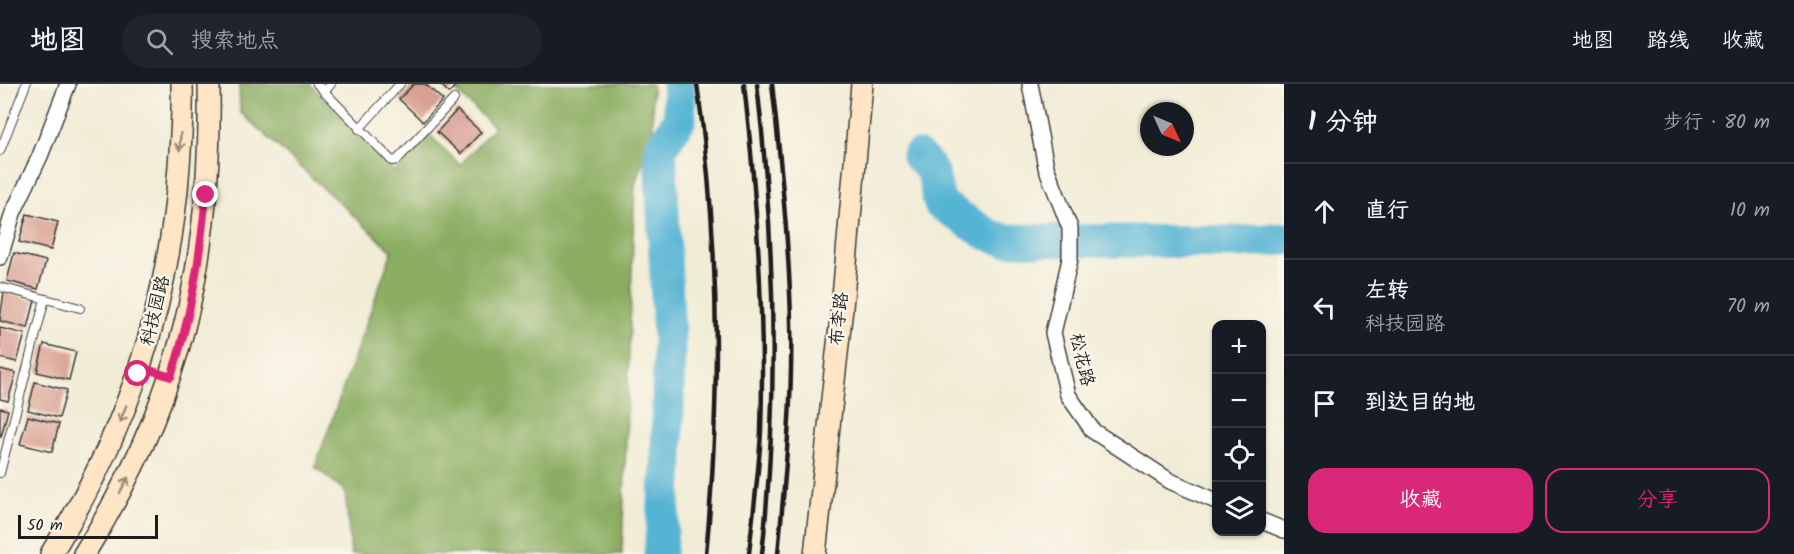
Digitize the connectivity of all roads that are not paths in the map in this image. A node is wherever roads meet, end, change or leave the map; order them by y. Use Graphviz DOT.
graph roads {
  1 [pos="26,84"];
  2 [pos="68,84"];
  3 [pos="182,84"];
  4 [pos="209,84"];
  5 [pos="316,84"];
  6 [pos="331,84"];
  7 [pos="400,84"];
  8 [pos="862,84"];
  9 [pos="1030,84"];
  10 [pos="324,92"];
  11 [pos="454,99"];
  12 [pos="359,129"];
  13 [pos="0,151"];
  14 [pos="7,211"];
  15 [pos="0,257"];
  16 [pos="0,287"];
  17 [pos="45,299"];
  18 [pos="80,308"];
  19 [pos="141,367"];
  20 [pos="171,377"];
  21 [pos="0,473"];
  22 [pos="1212,499"];
  23 [pos="1266,523"];
  24 [pos="1284,530"];
  25 [pos="51,554"];
  26 [pos="84,554"];
  27 [pos="815,554"];
  1 -- 13 [label="lane"];
  2 -- 14 [label="street"];
  3 -- 19 [label="main road, 科技园路, one-way"];
  4 -- 20 [label="main road, 科技园路"];
  5 -- 10 [label="lane"];
  6 -- 10 [label="lane"];
  7 -- 12 [label="lane"];
  8 -- 27 [label="main road, 布李路"];
  9 -- 22 [label="street, 松花路"];
  10 -- 12 [label="lane"];
  11 -- 12 [label="lane"];
  14 -- 15 [label="street"];
  16 -- 17 [label="lane"];
  17 -- 18 [label="lane"];
  17 -- 21 [label="lane"];
  19 -- 20 [label="main road"];
  19 -- 25 [label="main road, 科技园路, one-way"];
  26 -- 20 [label="main road, 科技园路, one-way"];
  23 -- 24 [label="street"];
}
